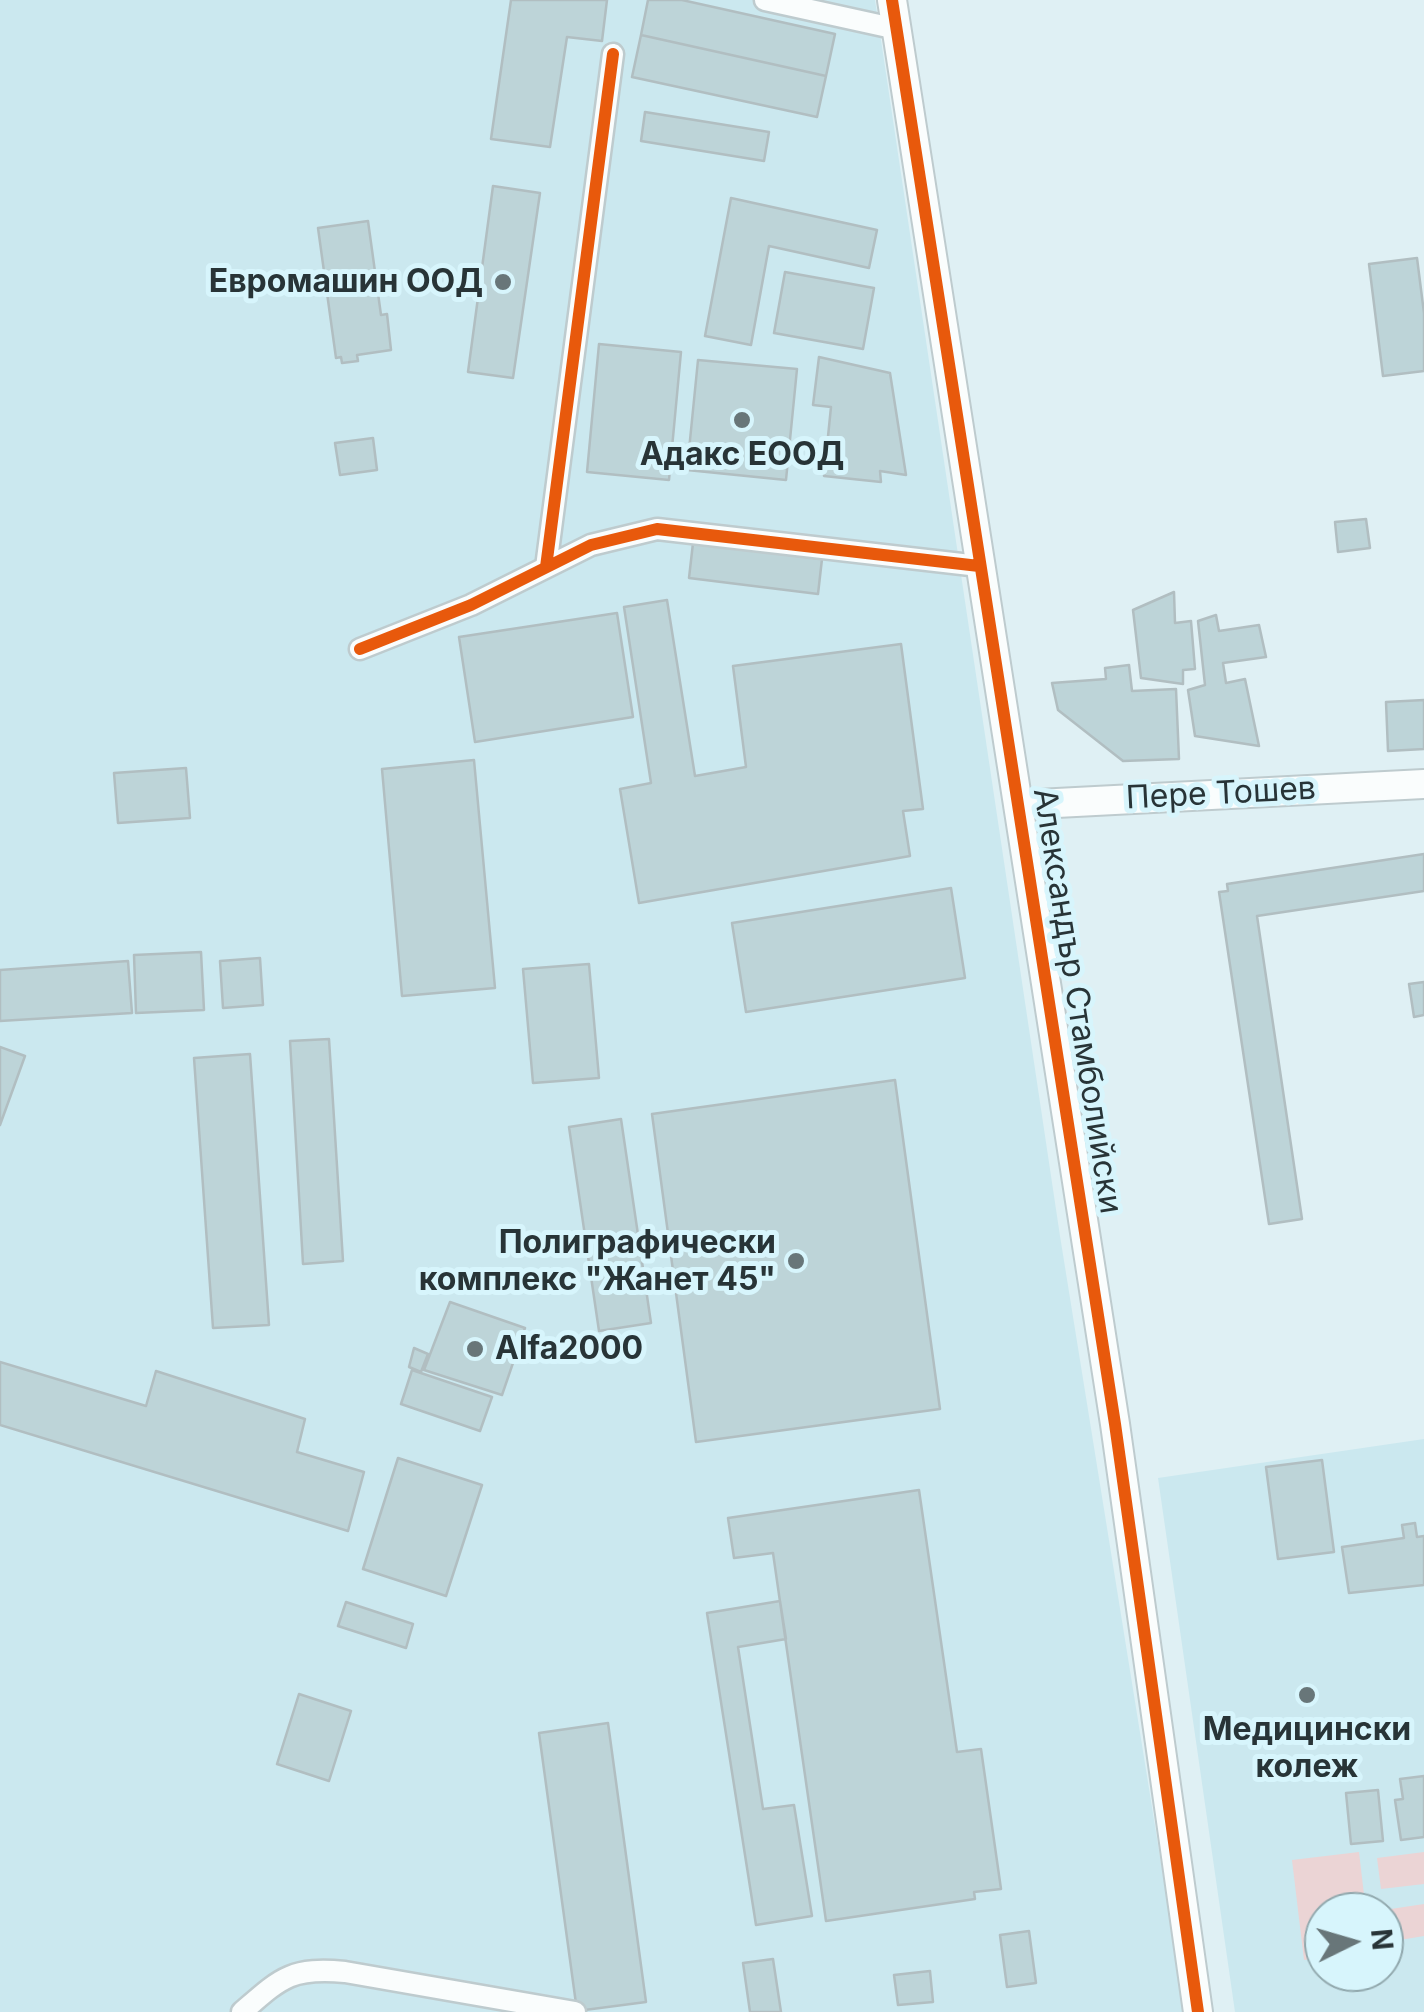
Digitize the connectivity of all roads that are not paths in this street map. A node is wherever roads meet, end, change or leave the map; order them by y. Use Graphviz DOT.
graph roads {
  1 [pos="764,0"];
  2 [pos="892,0"];
  3 [pos="897,29"];
  4 [pos="613,54"];
  5 [pos="980,566"];
  6 [pos="546,568"];
  7 [pos="360,649"];
  8 [pos="1424,784"];
  9 [pos="1018,804"];
  10 [pos="242,2012"];
  11 [pos="574,2012"];
  12 [pos="1198,2012"];
  1 -- 3 [label="street"];
  2 -- 3 [label="street, Александър Стамболийски"];
  3 -- 5 [label="street, Александър Стамболийски"];
  4 -- 6 [label="street"];
  5 -- 6 [label="street"];
  5 -- 9 [label="street, Александър Стамболийски"];
  6 -- 7 [label="street"];
  8 -- 9 [label="street, Пере Тошев"];
  9 -- 12 [label="street, Александър Стамболийски"];
  10 -- 11 [label="street"];
}
